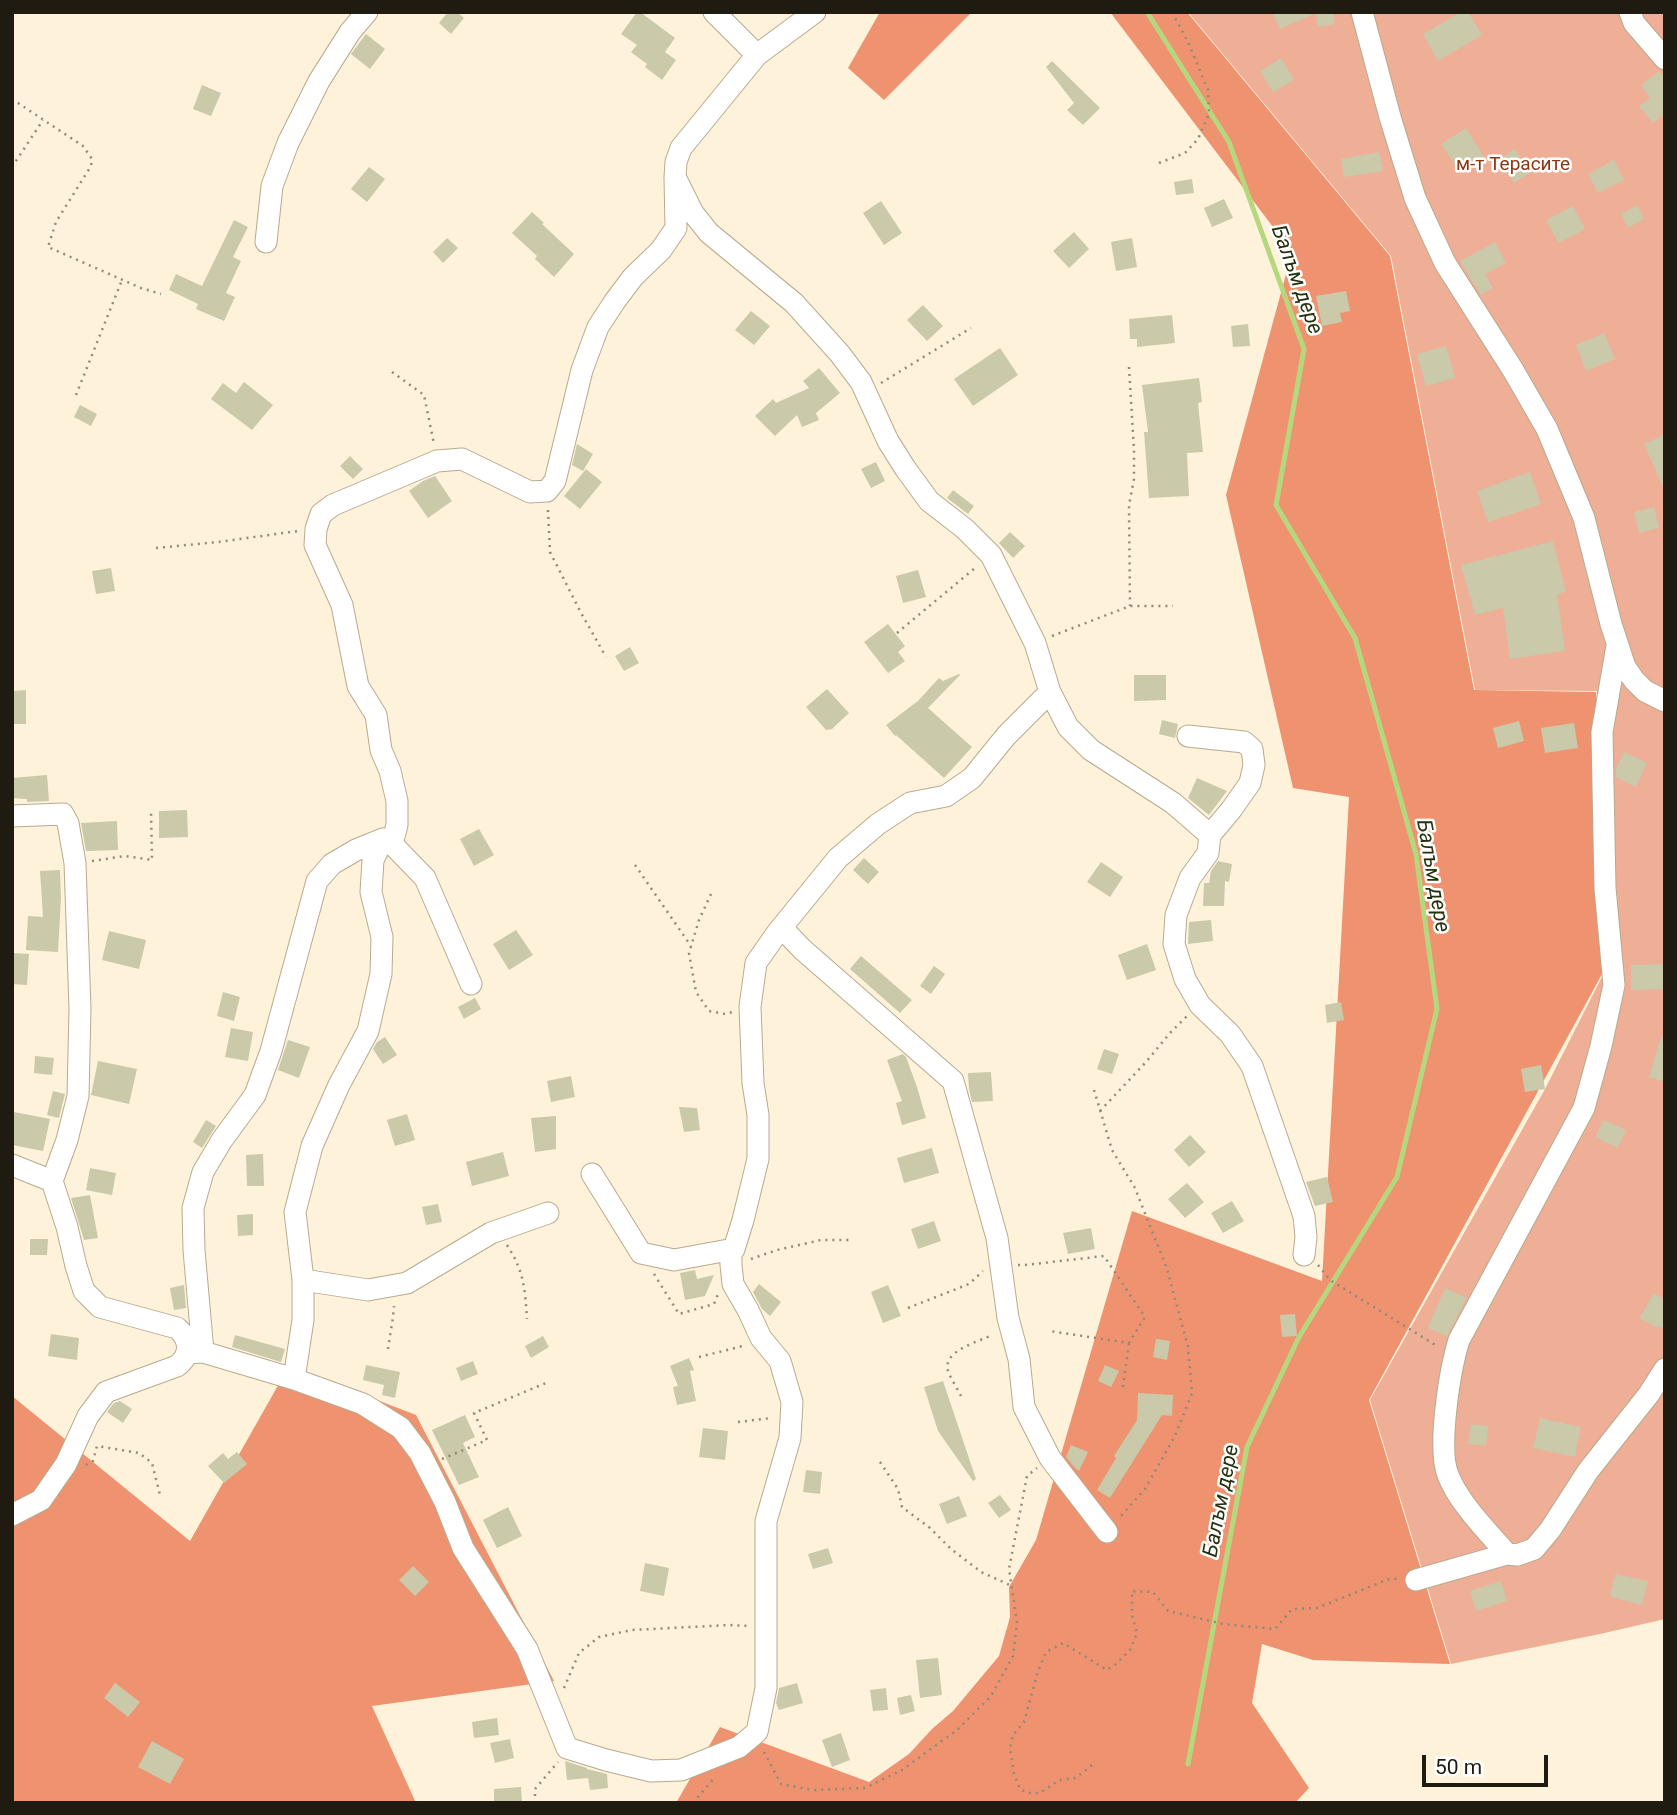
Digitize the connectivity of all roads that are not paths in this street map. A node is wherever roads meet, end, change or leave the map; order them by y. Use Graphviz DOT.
graph roads {
  1 [pos="367,12"];
  2 [pos="713,12"];
  3 [pos="814,12"];
  4 [pos="1362,12"];
  5 [pos="1630,12"];
  6 [pos="757,55"];
  7 [pos="1665,59"];
  8 [pos="675,177"];
  9 [pos="266,242"];
  10 [pos="1617,646"];
  11 [pos="1050,692"];
  12 [pos="1665,701"];
  13 [pos="1188,736"];
  14 [pos="12,816"];
  15 [pos="1210,835"];
  16 [pos="388,842"];
  17 [pos="782,928"];
  18 [pos="471,984"];
  19 [pos="12,1165"];
  20 [pos="592,1174"];
  21 [pos="52,1181"];
  22 [pos="548,1213"];
  23 [pos="1305,1246"];
  24 [pos="732,1257"];
  25 [pos="303,1280"];
  26 [pos="195,1352"];
  27 [pos="1665,1369"];
  28 [pos="294,1379"];
  29 [pos="12,1515"];
  30 [pos="1107,1532"];
  31 [pos="1507,1554"];
  32 [pos="1416,1580"];
  1 -- 9 [label="street"];
  2 -- 6 [label="street"];
  3 -- 6 [label="street"];
  4 -- 10 [label="street"];
  5 -- 7 [label="street"];
  6 -- 8 [label="street"];
  8 -- 11 [label="street"];
  8 -- 16 [label="street"];
  10 -- 12 [label="street"];
  10 -- 31 [label="street"];
  11 -- 15 [label="street"];
  11 -- 17 [label="street"];
  13 -- 15 [label="street"];
  14 -- 21 [label="street"];
  15 -- 23 [label="street"];
  16 -- 18 [label="street"];
  16 -- 25 [label="street"];
  16 -- 26 [label="street"];
  17 -- 24 [label="street"];
  17 -- 30 [label="street"];
  19 -- 21 [label="street"];
  20 -- 24 [label="street"];
  21 -- 26 [label="street"];
  22 -- 25 [label="street"];
  24 -- 28 [label="street"];
  25 -- 28 [label="street"];
  26 -- 28 [label="street"];
  26 -- 29 [label="street"];
  27 -- 31 [label="street"];
  31 -- 32 [label="street"];
}
